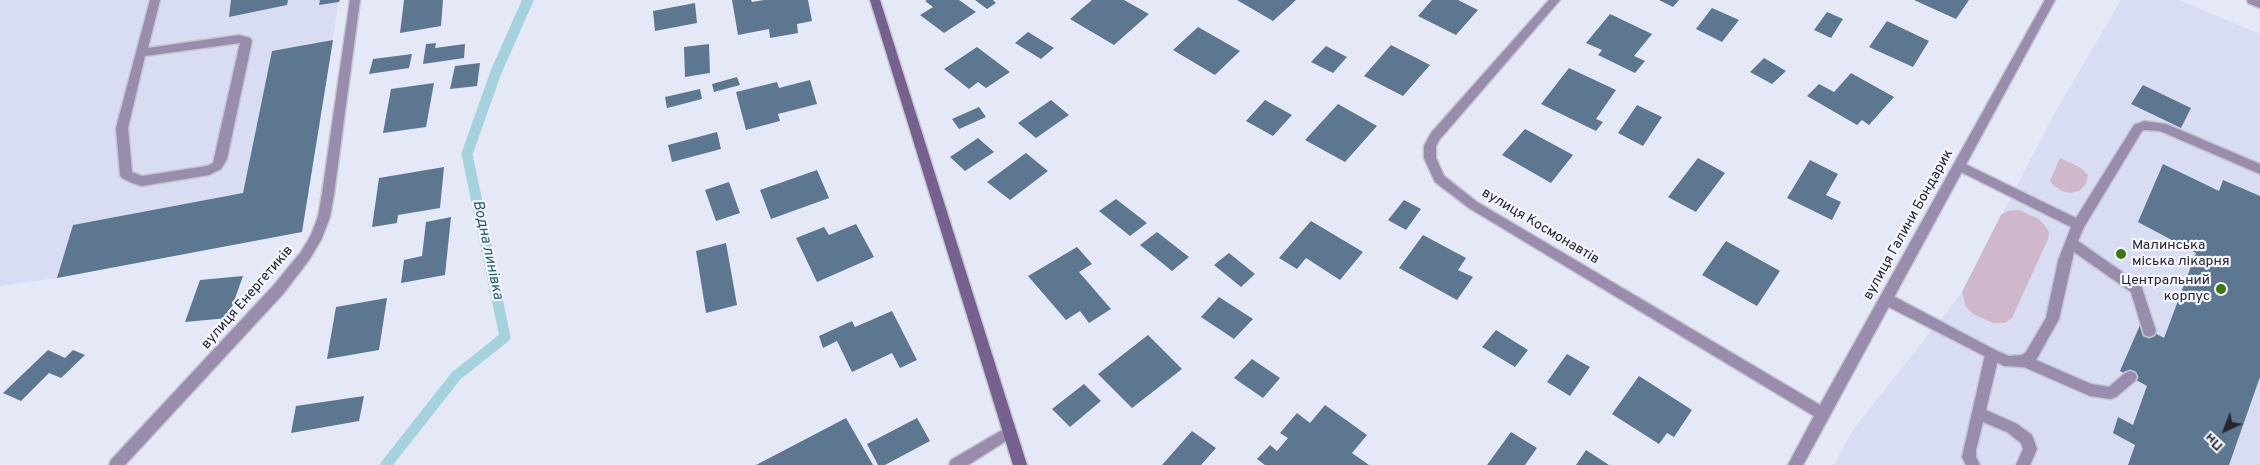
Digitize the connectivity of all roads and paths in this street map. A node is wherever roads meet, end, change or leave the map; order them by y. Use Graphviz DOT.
graph roads {
  1 [pos="155,0"];
  2 [pos="355,0"];
  3 [pos="875,0"];
  4 [pos="1555,0"];
  5 [pos="2050,0"];
  6 [pos="2252,0"];
  7 [pos="2260,4"];
  8 [pos="141,54"];
  9 [pos="1959,166"];
  10 [pos="2260,169"];
  11 [pos="2078,224"];
  12 [pos="2070,242"];
  13 [pos="1886,299"];
  14 [pos="2149,331"];
  15 [pos="1992,355"];
  16 [pos="2025,361"];
  17 [pos="2130,377"];
  18 [pos="1978,413"];
  19 [pos="1823,414"];
  20 [pos="1009,432"];
  21 [pos="116,465"];
  22 [pos="956,465"];
  23 [pos="1020,465"];
  24 [pos="1795,465"];
  25 [pos="1973,465"];
  26 [pos="2023,465"];
  1 -- 8 [label="street"];
  2 -- 21 [label="street, вулиця Енергетиків"];
  3 -- 20 [label="street"];
  4 -- 19 [label="street, вулиця Космонавтів"];
  5 -- 9 [label="street, вулиця Галини Бондарик"];
  6 -- 7 [label="street"];
  8 -- 8 [label="street"];
  9 -- 11 [label="street"];
  9 -- 13 [label="street, вулиця Галини Бондарик"];
  10 -- 11 [label="street"];
  11 -- 12 [label="street"];
  12 -- 14 [label="street"];
  12 -- 16 [label="street"];
  13 -- 15 [label="street"];
  13 -- 19 [label="street, вулиця Галини Бондарик"];
  15 -- 16 [label="street"];
  15 -- 18 [label="street"];
  16 -- 17 [label="street"];
  18 -- 25 [label="street"];
  18 -- 26 [label="street"];
  19 -- 24 [label="street, вулиця Галини Бондарик"];
  20 -- 22 [label="street"];
  20 -- 23 [label="street"];
}
